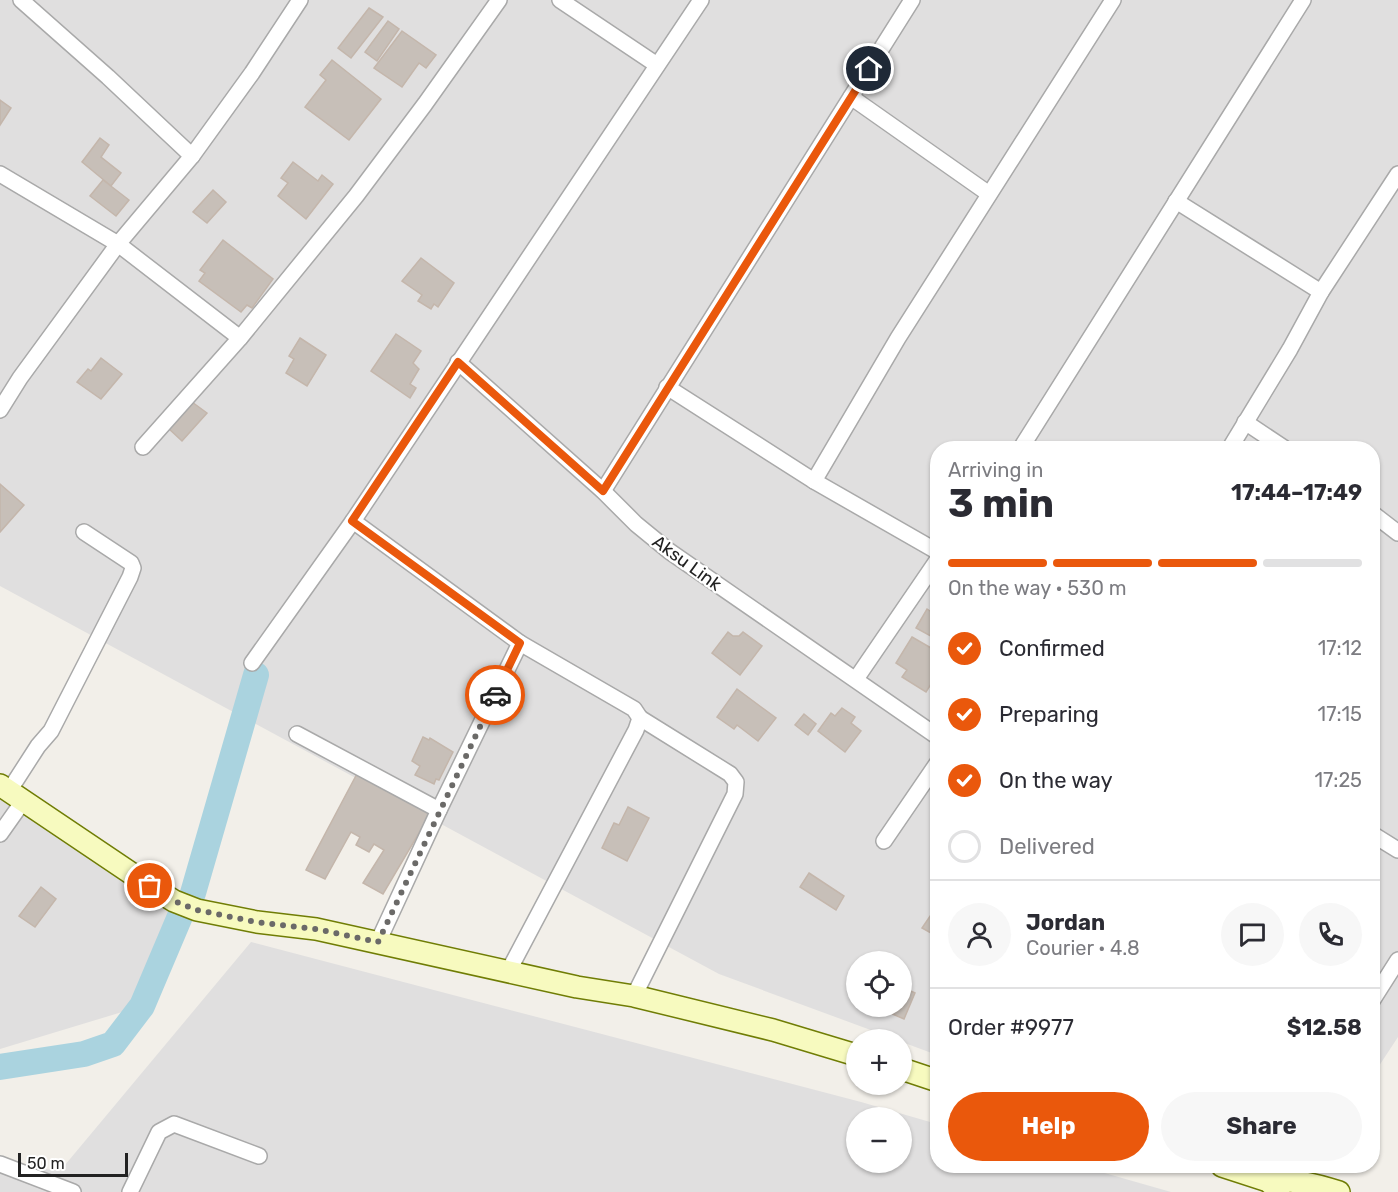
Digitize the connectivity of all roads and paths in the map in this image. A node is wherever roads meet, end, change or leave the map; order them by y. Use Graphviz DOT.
graph roads {
  1 [pos="21,0"];
  2 [pos="300,0"];
  3 [pos="479,0"];
  4 [pos="560,0"];
  5 [pos="701,0"];
  6 [pos="912,0"];
  7 [pos="1113,0"];
  8 [pos="1303,0"];
  9 [pos="495,5"];
  10 [pos="657,65"];
  11 [pos="851,97"];
  12 [pos="192,156"];
  13 [pos="0,174"];
  14 [pos="1398,174"];
  15 [pos="989,194"];
  16 [pos="1176,201"];
  17 [pos="118,244"];
  18 [pos="1321,292"];
  19 [pos="240,338"];
  20 [pos="458,362"];
  21 [pos="667,387"];
  22 [pos="0,410"];
  23 [pos="1245,422"];
  24 [pos="1025,441"];
  25 [pos="1234,441"];
  26 [pos="1274,441"];
  27 [pos="143,447"];
  28 [pos="814,482"];
  29 [pos="603,491"];
  30 [pos="1380,519"];
  31 [pos="352,521"];
  32 [pos="84,532"];
  33 [pos="1398,533"];
  34 [pos="930,547"];
  35 [pos="930,571"];
  36 [pos="520,643"];
  37 [pos="252,663"];
  38 [pos="856,679"];
  39 [pos="640,718"];
  40 [pos="930,731"];
  41 [pos="297,734"];
  42 [pos="930,774"];
  43 [pos="11,792"];
  44 [pos="439,810"];
  45 [pos="0,834"];
  46 [pos="1380,839"];
  47 [pos="884,841"];
  48 [pos="1398,850"];
  49 [pos="378,942"];
  50 [pos="1398,960"];
  51 [pos="508,972"];
  52 [pos="1380,988"];
  53 [pos="634,996"];
  54 [pos="846,1052"];
  55 [pos="912,1073"];
  56 [pos="930,1079"];
  57 [pos="259,1156"];
  58 [pos="0,1164"];
  59 [pos="1248,1173"];
  60 [pos="1275,1180"];
  61 [pos="73,1192"];
  62 [pos="130,1192"];
  63 [pos="1339,1192"];
  1 -- 12 [label="street"];
  2 -- 12 [label="street"];
  3 -- 9 [label="street"];
  4 -- 10 [label="street"];
  5 -- 10 [label="street"];
  6 -- 11 [label="street"];
  7 -- 15 [label="street"];
  8 -- 16 [label="street"];
  9 -- 19 [label="street"];
  10 -- 20 [label="street"];
  11 -- 15 [label="street"];
  11 -- 21 [label="street"];
  12 -- 17 [label="street"];
  13 -- 17 [label="street"];
  14 -- 18 [label="street"];
  15 -- 28 [label="street"];
  16 -- 18 [label="street"];
  16 -- 24 [label="street"];
  17 -- 19 [label="street"];
  17 -- 22 [label="street"];
  18 -- 23 [label="street"];
  19 -- 27 [label="street"];
  20 -- 29 [label="street, Aksu Link"];
  20 -- 31 [label="street"];
  21 -- 28 [label="street"];
  21 -- 29 [label="street"];
  23 -- 25 [label="street"];
  23 -- 26 [label="street"];
  28 -- 34 [label="street"];
  29 -- 38 [label="street, Aksu Link"];
  30 -- 33 [label="street"];
  31 -- 36 [label="street"];
  31 -- 37 [label="street"];
  32 -- 43 [label="street"];
  35 -- 38 [label="street"];
  36 -- 39 [label="street"];
  36 -- 44 [label="street"];
  38 -- 40 [label="street, Aksu Link"];
  39 -- 51 [label="street"];
  39 -- 53 [label="street"];
  41 -- 44 [label="street"];
  42 -- 47 [label="street"];
  43 -- 45 [label="street"];
  43 -- 49 [label="main road"];
  44 -- 49 [label="street"];
  46 -- 48 [label="street"];
  49 -- 51 [label="main road"];
  50 -- 52 [label="street"];
  51 -- 53 [label="main road"];
  53 -- 54 [label="main road"];
  55 -- 56 [label="main road"];
  57 -- 62 [label="street"];
  58 -- 61 [label="street"];
  59 -- 60 [label="main road"];
  60 -- 63 [label="main road"];
}
